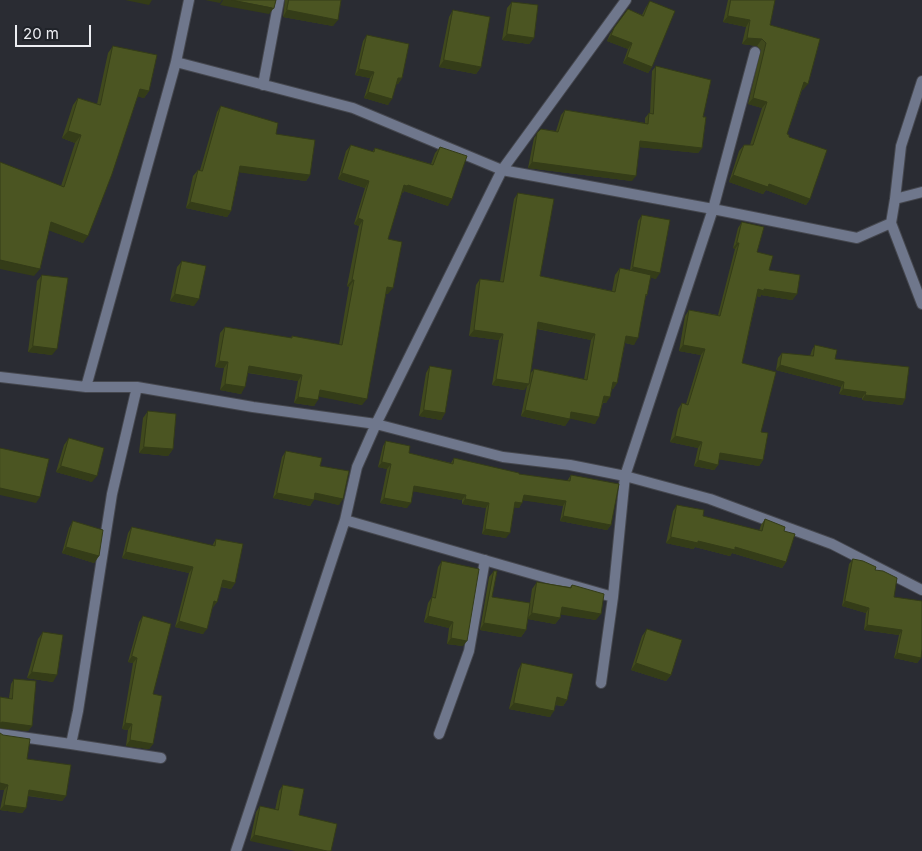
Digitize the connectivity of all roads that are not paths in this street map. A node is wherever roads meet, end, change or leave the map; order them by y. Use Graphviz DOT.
graph roads {
  1 [pos="189,0"];
  2 [pos="279,0"];
  3 [pos="626,0"];
  4 [pos="755,52"];
  5 [pos="176,62"];
  6 [pos="922,81"];
  7 [pos="263,85"];
  8 [pos="502,170"];
  9 [pos="922,192"];
  10 [pos="896,199"];
  11 [pos="713,209"];
  12 [pos="891,223"];
  13 [pos="922,304"];
  14 [pos="0,377"];
  15 [pos="86,386"];
  16 [pos="137,387"];
  17 [pos="376,424"];
  18 [pos="625,476"];
  19 [pos="345,520"];
  20 [pos="485,560"];
  21 [pos="922,590"];
  22 [pos="613,597"];
  23 [pos="601,683"];
  24 [pos="0,734"];
  25 [pos="439,734"];
  26 [pos="71,744"];
  27 [pos="161,758"];
  28 [pos="236,851"];
  1 -- 5 [label="street"];
  2 -- 7 [label="street"];
  3 -- 8 [label="street"];
  4 -- 11 [label="street"];
  5 -- 7 [label="street"];
  5 -- 15 [label="street"];
  6 -- 10 [label="street"];
  7 -- 8 [label="street"];
  8 -- 11 [label="street"];
  8 -- 17 [label="street"];
  9 -- 10 [label="street"];
  10 -- 12 [label="street"];
  11 -- 12 [label="street"];
  11 -- 18 [label="street"];
  12 -- 13 [label="street"];
  14 -- 15 [label="street"];
  15 -- 16 [label="street"];
  16 -- 17 [label="street"];
  16 -- 26 [label="street"];
  17 -- 18 [label="street"];
  17 -- 19 [label="street"];
  18 -- 21 [label="street"];
  18 -- 22 [label="street"];
  19 -- 20 [label="street"];
  19 -- 28 [label="street"];
  20 -- 22 [label="street"];
  20 -- 25 [label="street"];
  22 -- 23 [label="street"];
  24 -- 26 [label="street"];
  26 -- 27 [label="street"];
}
